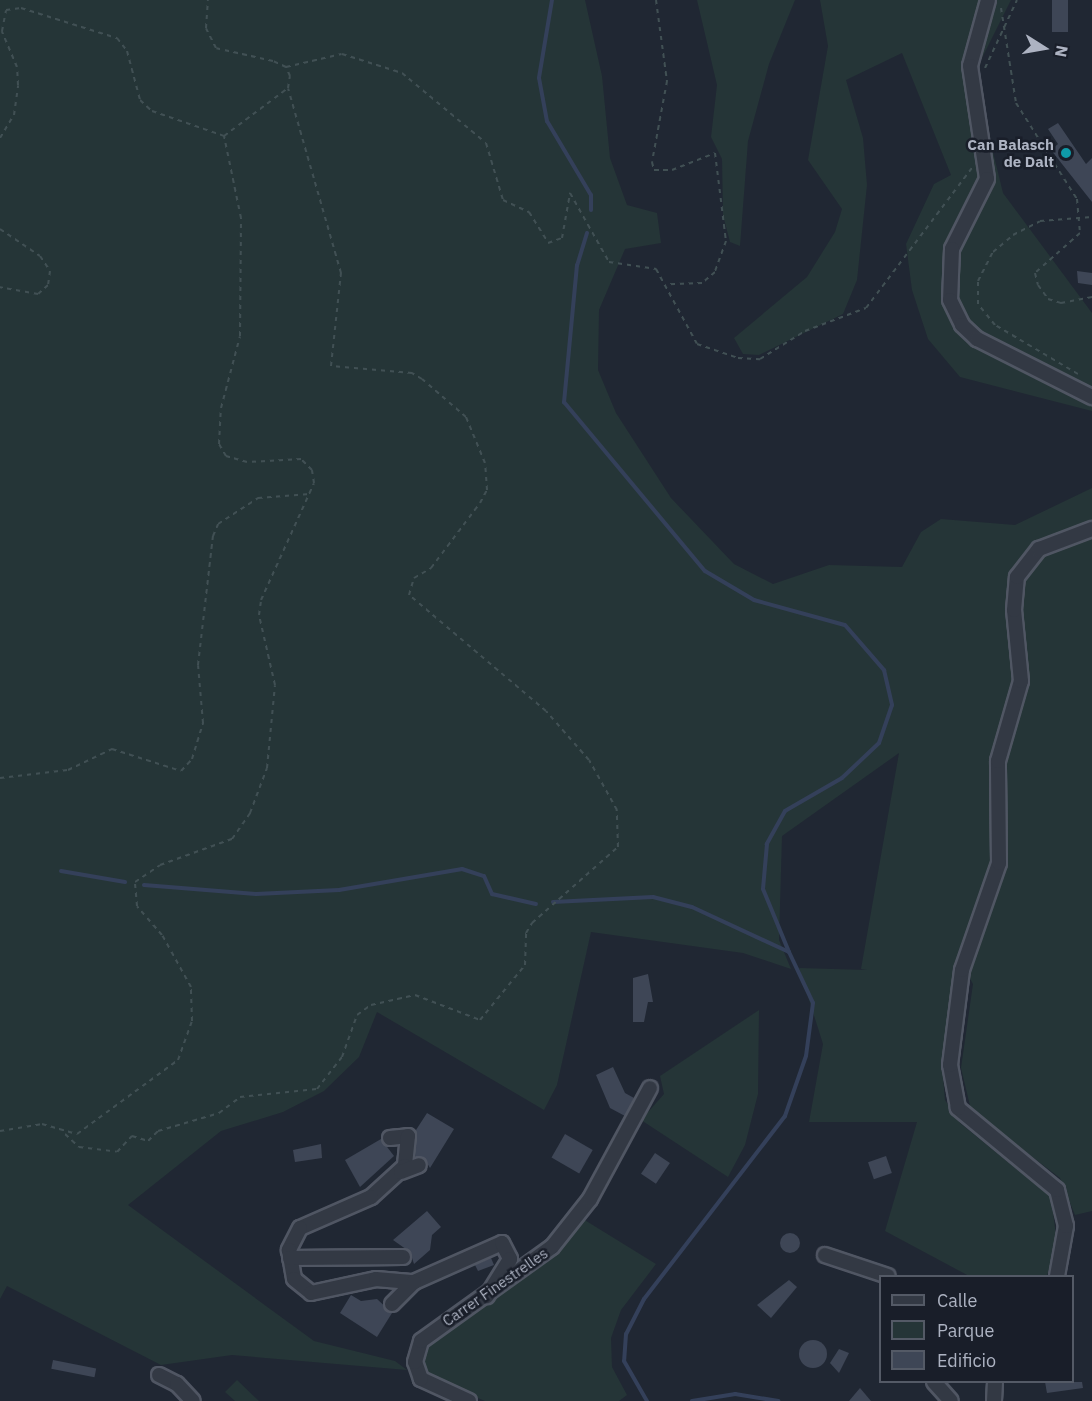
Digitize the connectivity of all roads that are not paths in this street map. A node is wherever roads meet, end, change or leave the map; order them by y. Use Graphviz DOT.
graph roads {
  1 [pos="988,0"];
  2 [pos="1092,397"];
  3 [pos="1092,529"];
  4 [pos="650,1088"];
  5 [pos="390,1138"];
  6 [pos="418,1165"];
  7 [pos="401,1172"];
  8 [pos="825,1256"];
  9 [pos="403,1257"];
  10 [pos="290,1258"];
  11 [pos="885,1275"];
  12 [pos="1057,1275"];
  13 [pos="414,1282"];
  14 [pos="487,1296"];
  15 [pos="392,1304"];
  16 [pos="159,1375"];
  17 [pos="935,1383"];
  18 [pos="995,1383"];
  19 [pos="193,1401"];
  20 [pos="469,1401"];
  21 [pos="951,1401"];
  22 [pos="994,1401"];
  1 -- 2 [label="street"];
  3 -- 12 [label="street"];
  4 -- 14 [label="street, Carrer Finestrelles"];
  5 -- 7 [label="street"];
  6 -- 7 [label="street"];
  7 -- 10 [label="street"];
  8 -- 11 [label="street"];
  9 -- 10 [label="street"];
  10 -- 13 [label="street"];
  13 -- 14 [label="street"];
  13 -- 15 [label="street"];
  14 -- 20 [label="street, Carrer Finestrelles"];
  16 -- 19 [label="street"];
  17 -- 21 [label="street"];
  18 -- 22 [label="street"];
}
